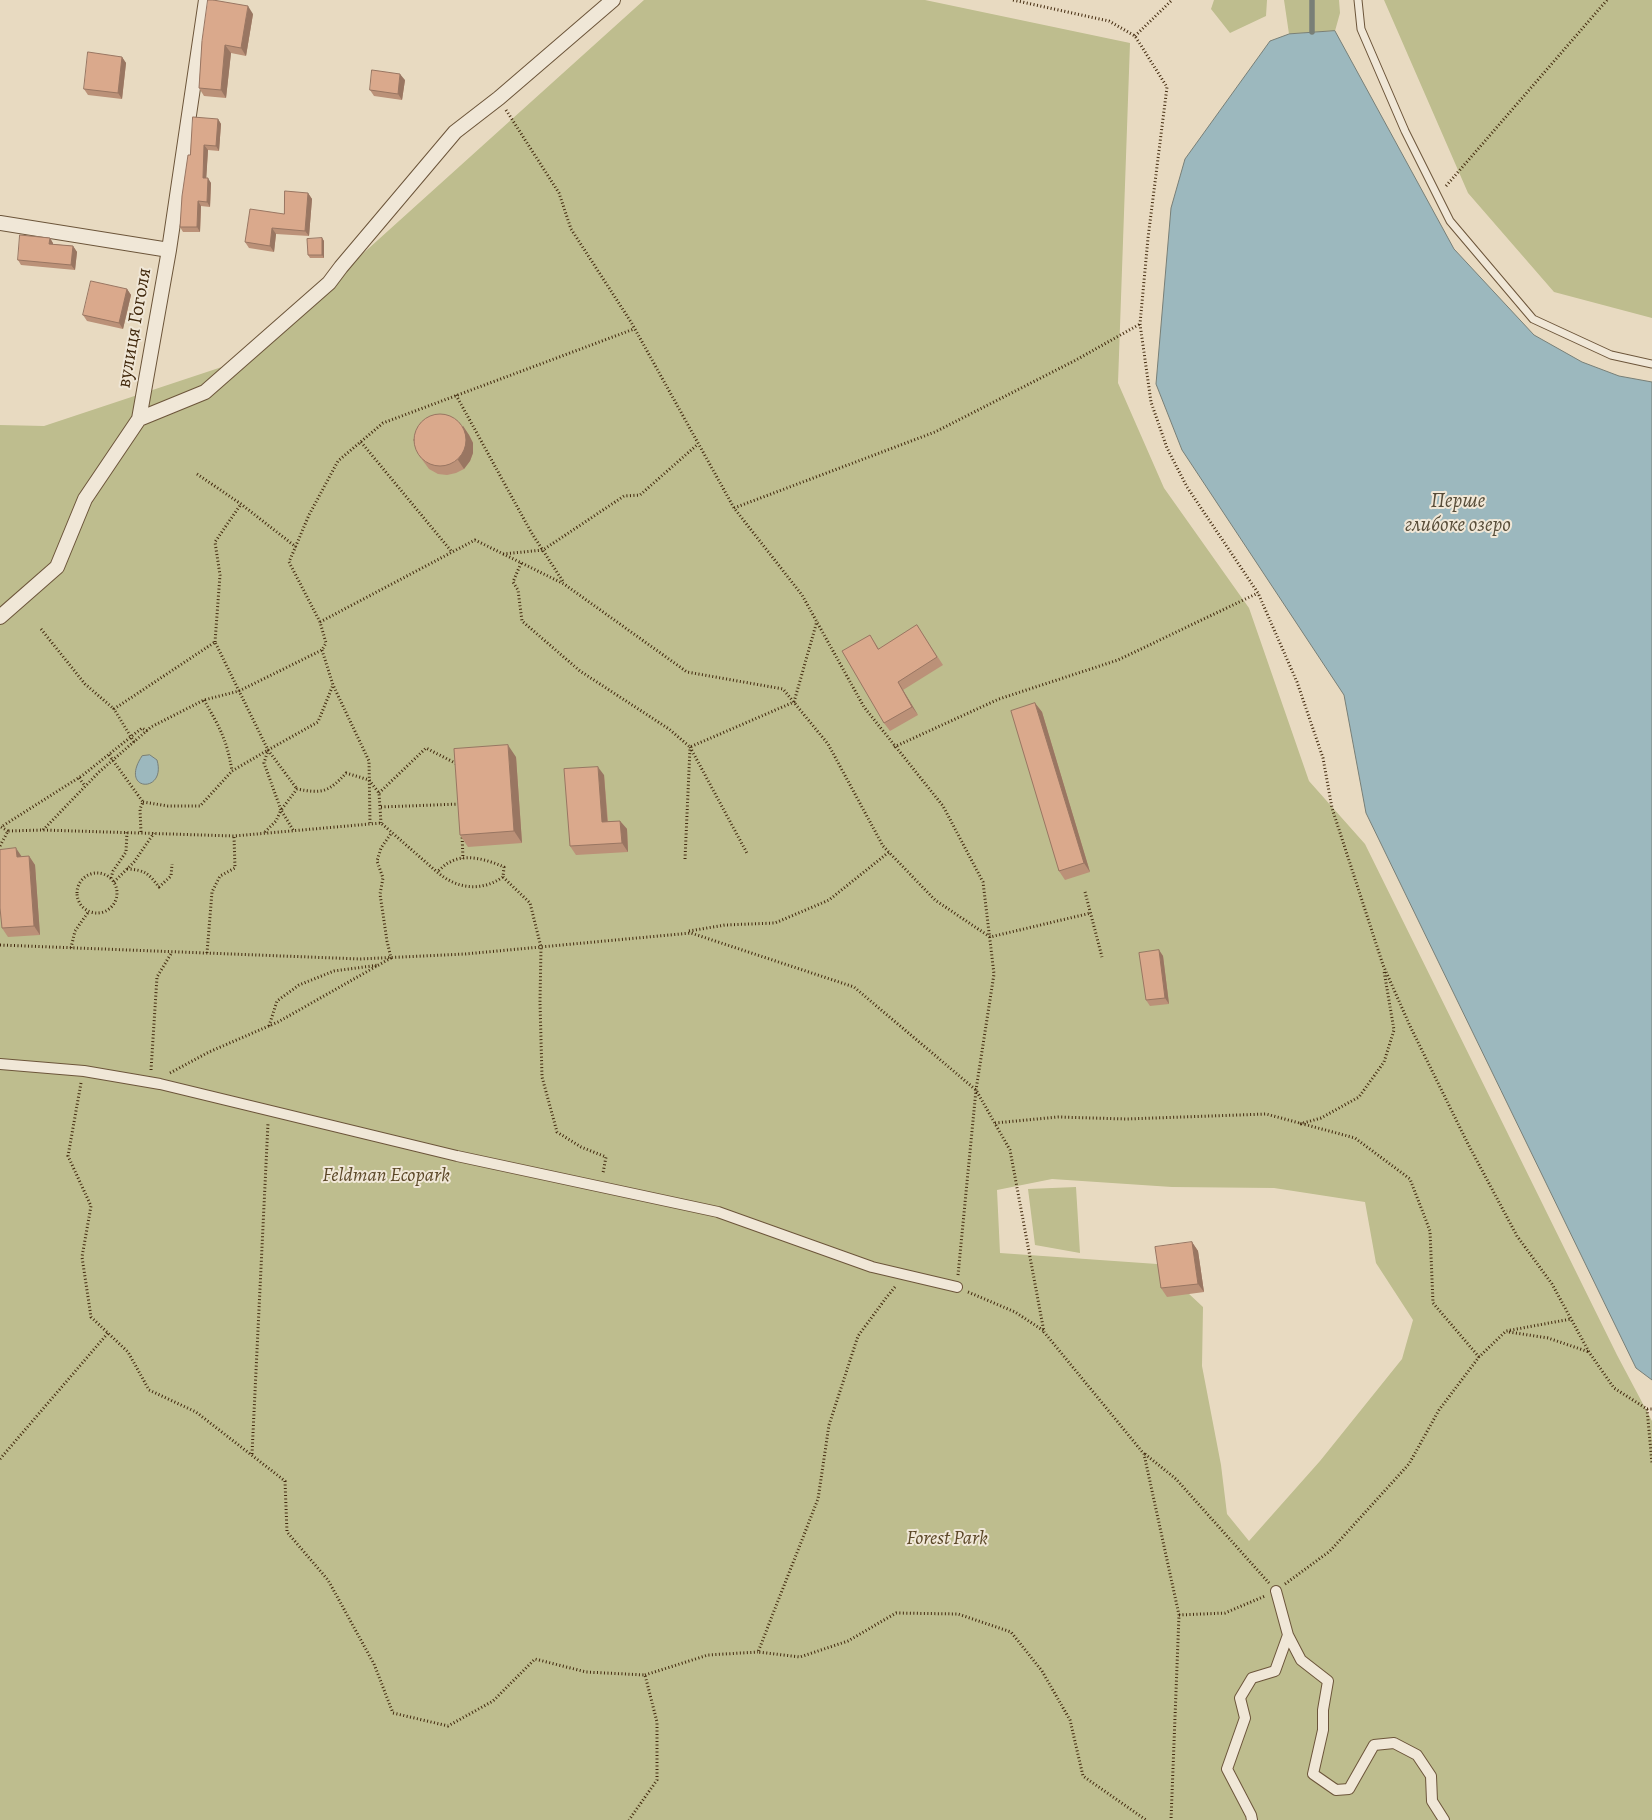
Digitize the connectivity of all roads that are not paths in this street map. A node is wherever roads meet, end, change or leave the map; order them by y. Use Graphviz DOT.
graph roads {
  1 [pos="206,0"];
  2 [pos="613,0"];
  3 [pos="1358,0"];
  4 [pos="0,223"];
  5 [pos="169,250"];
  6 [pos="1652,364"];
  7 [pos="139,419"];
  8 [pos="0,617"];
  9 [pos="0,1064"];
  10 [pos="957,1287"];
  11 [pos="1276,1591"];
  12 [pos="1288,1635"];
  13 [pos="1252,1820"];
  14 [pos="1444,1820"];
  1 -- 5 [label="street, вулиця Гоголя"];
  2 -- 7 [label="street"];
  3 -- 6 [label="lane"];
  4 -- 5 [label="street"];
  5 -- 7 [label="street, вулиця Гоголя"];
  7 -- 8 [label="street, вулиця Гоголя"];
  9 -- 10 [label="street"];
  11 -- 12 [label="street"];
  12 -- 13 [label="street"];
  12 -- 14 [label="street"];
}
